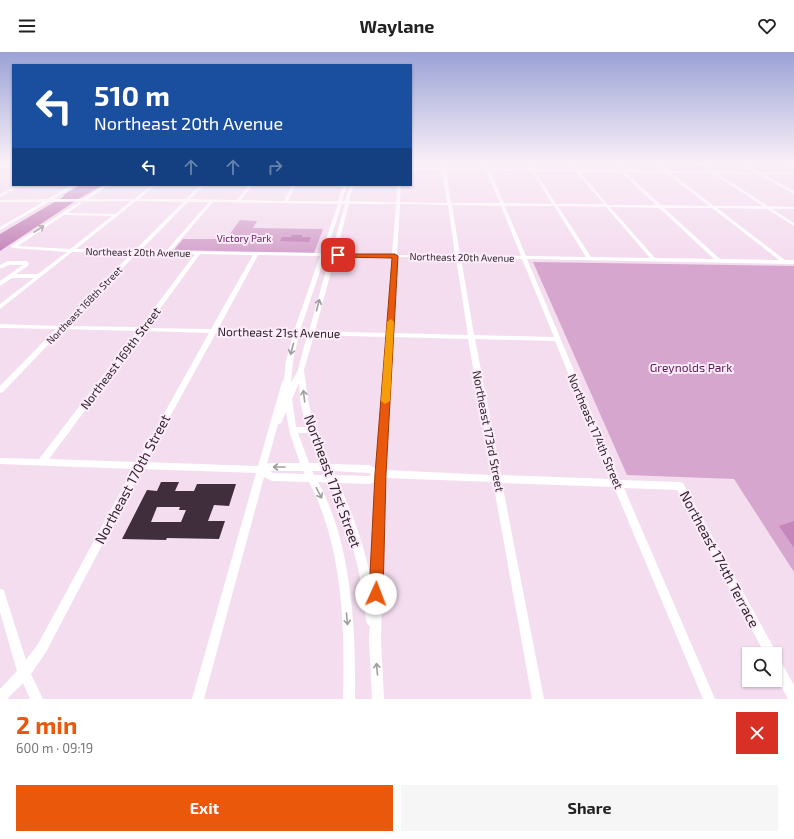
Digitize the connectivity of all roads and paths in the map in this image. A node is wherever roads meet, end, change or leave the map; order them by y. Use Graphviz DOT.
graph roads {
  1 [pos="63,193"];
  2 [pos="94,193"];
  3 [pos="144,193"];
  4 [pos="193,193"];
  5 [pos="244,193"];
  6 [pos="290,193"];
  7 [pos="342,193"];
  8 [pos="350,193"];
  9 [pos="399,193"];
  10 [pos="447,193"];
  11 [pos="497,193"];
  12 [pos="547,193"];
  13 [pos="596,193"];
  14 [pos="646,193"];
  15 [pos="694,193"];
  16 [pos="745,193"];
  17 [pos="84,200"];
  18 [pos="135,200"];
  19 [pos="0,201"];
  20 [pos="18,201"];
  21 [pos="52,201"];
  22 [pos="79,201"];
  23 [pos="238,201"];
  24 [pos="46,202"];
  25 [pos="184,202"];
  26 [pos="285,202"];
  27 [pos="210,203"];
  28 [pos="263,203"];
  29 [pos="130,204"];
  30 [pos="323,204"];
  31 [pos="339,204"];
  32 [pos="347,204"];
  33 [pos="398,205"];
  34 [pos="449,205"];
  35 [pos="502,206"];
  36 [pos="660,206"];
  37 [pos="711,206"];
  38 [pos="556,207"];
  39 [pos="608,207"];
  40 [pos="766,207"];
  41 [pos="794,208"];
  42 [pos="664,210"];
  43 [pos="717,210"];
  44 [pos="773,211"];
  45 [pos="794,211"];
  46 [pos="63,214"];
  47 [pos="116,215"];
  48 [pos="794,225"];
  49 [pos="0,229"];
  50 [pos="73,250"];
  51 [pos="136,252"];
  52 [pos="168,252"];
  53 [pos="199,253"];
  54 [pos="256,254"];
  55 [pos="323,255"];
  56 [pos="332,255"];
  57 [pos="395,256"];
  58 [pos="457,257"];
  59 [pos="524,258"];
  60 [pos="590,259"];
  61 [pos="654,260"];
  62 [pos="719,261"];
  63 [pos="784,262"];
  64 [pos="794,262"];
  65 [pos="0,267"];
  66 [pos="12,276"];
  67 [pos="39,276"];
  68 [pos="0,284"];
  69 [pos="0,307"];
  70 [pos="0,326"];
  71 [pos="62,328"];
  72 [pos="142,329"];
  73 [pos="213,331"];
  74 [pos="297,333"];
  75 [pos="310,333"];
  76 [pos="390,335"];
  77 [pos="471,337"];
  78 [pos="558,339"];
  79 [pos="301,370"];
  80 [pos="288,376"];
  81 [pos="0,390"];
  82 [pos="288,398"];
  83 [pos="273,430"];
  84 [pos="293,430"];
  85 [pos="311,430"];
  86 [pos="382,455"];
  87 [pos="0,461"];
  88 [pos="41,463"];
  89 [pos="139,466"];
  90 [pos="305,467"];
  91 [pos="327,467"];
  92 [pos="369,468"];
  93 [pos="261,470"];
  94 [pos="381,474"];
  95 [pos="310,477"];
  96 [pos="498,478"];
  97 [pos="332,479"];
  98 [pos="617,483"];
  99 [pos="0,594"];
  100 [pos="374,639"];
  101 [pos="766,647"];
  102 [pos="24,673"];
  103 [pos="782,675"];
  104 [pos="0,697"];
  105 [pos="794,698"];
  106 [pos="38,699"];
  107 [pos="198,699"];
  108 [pos="349,699"];
  109 [pos="378,699"];
  110 [pos="538,699"];
  111 [pos="709,699"];
  1 -- 21 [label="street"];
  2 -- 17 [label="street"];
  3 -- 18 [label="street"];
  4 -- 25 [label="street, Northeast 168th Street"];
  5 -- 23 [label="street"];
  6 -- 26 [label="street"];
  7 -- 31 [label="street, Northeast 171st Street"];
  8 -- 32 [label="street, Northeast 171st Street"];
  9 -- 33 [label="street"];
  10 -- 34 [label="street, Northeast 173rd Street"];
  11 -- 35 [label="street, Northeast 174th Street"];
  12 -- 38 [label="street"];
  13 -- 39 [label="street"];
  14 -- 36 [label="street"];
  15 -- 37 [label="street"];
  16 -- 40 [label="street"];
  17 -- 18 [label="street"];
  17 -- 22 [label="street"];
  18 -- 25 [label="street"];
  18 -- 29 [label="street"];
  19 -- 20 [label="street"];
  20 -- 21 [label="street"];
  20 -- 24 [label="street"];
  21 -- 22 [label="street"];
  21 -- 22 [label="street"];
  21 -- 24 [label="street"];
  22 -- 29 [label="street"];
  22 -- 46 [label="street"];
  23 -- 27 [label="street"];
  23 -- 28 [label="street"];
  24 -- 49 [label="street"];
  25 -- 27 [label="street"];
  25 -- 29 [label="street"];
  25 -- 51 [label="street, Northeast 168th Street"];
  26 -- 28 [label="street"];
  26 -- 30 [label="street"];
  27 -- 28 [label="street"];
  27 -- 52 [label="street"];
  28 -- 30 [label="street"];
  29 -- 47 [label="street"];
  30 -- 31 [label="street"];
  31 -- 32 [label="street"];
  31 -- 55 [label="street, Northeast 171st Street"];
  32 -- 33 [label="street"];
  32 -- 56 [label="street, Northeast 171st Street"];
  33 -- 34 [label="street"];
  33 -- 57 [label="street"];
  34 -- 35 [label="street"];
  34 -- 58 [label="street, Northeast 173rd Street"];
  35 -- 38 [label="street"];
  35 -- 59 [label="street, Northeast 174th Street"];
  36 -- 37 [label="street"];
  36 -- 39 [label="street"];
  36 -- 42 [label="street"];
  37 -- 40 [label="street"];
  37 -- 43 [label="street"];
  38 -- 39 [label="street"];
  38 -- 60 [label="street"];
  39 -- 42 [label="street"];
  39 -- 61 [label="street"];
  40 -- 41 [label="street"];
  40 -- 44 [label="street"];
  42 -- 43 [label="street"];
  42 -- 62 [label="street"];
  43 -- 44 [label="street"];
  43 -- 63 [label="street"];
  44 -- 45 [label="street"];
  44 -- 48 [label="street"];
  46 -- 47 [label="street"];
  50 -- 46 [label="street, Northeast 20th Avenue, one-way"];
  47 -- 50 [label="street"];
  50 -- 51 [label="street, Northeast 20th Avenue"];
  50 -- 67 [label="street"];
  51 -- 52 [label="street, Northeast 20th Avenue"];
  51 -- 71 [label="street, Northeast 168th Street"];
  52 -- 53 [label="street, Northeast 20th Avenue"];
  53 -- 54 [label="street, Northeast 20th Avenue"];
  53 -- 72 [label="street, Northeast 169th Street"];
  54 -- 55 [label="street, Northeast 20th Avenue"];
  54 -- 73 [label="street, Northeast 170th Street"];
  55 -- 56 [label="street, Northeast 20th Avenue"];
  55 -- 74 [label="street, Northeast 171st Street"];
  56 -- 57 [label="street, Northeast 20th Avenue"];
  75 -- 56 [label="street, Northeast 171st Street, one-way"];
  57 -- 58 [label="street, Northeast 20th Avenue"];
  57 -- 76 [label="street"];
  58 -- 59 [label="street, Northeast 20th Avenue"];
  58 -- 77 [label="street, Northeast 173rd Street"];
  59 -- 60 [label="street, Northeast 20th Avenue"];
  59 -- 78 [label="street, Northeast 174th Street"];
  60 -- 61 [label="street, Northeast 20th Avenue"];
  61 -- 62 [label="street, Northeast 20th Avenue"];
  62 -- 63 [label="street, Northeast 20th Avenue"];
  63 -- 64 [label="street, Northeast 20th Avenue"];
  65 -- 66 [label="street"];
  66 -- 67 [label="street"];
  66 -- 68 [label="street"];
  67 -- 69 [label="street"];
  70 -- 71 [label="street, Northeast 21st Avenue"];
  71 -- 72 [label="street, Northeast 21st Avenue"];
  71 -- 81 [label="street, Northeast 168th Street"];
  72 -- 73 [label="street, Northeast 21st Avenue"];
  72 -- 88 [label="street, Northeast 169th Street"];
  73 -- 74 [label="street, Northeast 21st Avenue"];
  73 -- 89 [label="street, Northeast 170th Street"];
  74 -- 75 [label="street, Northeast 21st Avenue"];
  74 -- 80 [label="street, Northeast 171st Street, one-way"];
  75 -- 76 [label="street, Northeast 21st Avenue"];
  75 -- 79 [label="street, Northeast 171st Street"];
  76 -- 77 [label="street, Northeast 21st Avenue"];
  76 -- 86 [label="street"];
  77 -- 78 [label="street, Northeast 21st Avenue"];
  77 -- 96 [label="street, Northeast 173rd Street"];
  78 -- 98 [label="street, Northeast 174th Street"];
  79 -- 82 [label="street, Northeast 171st Street"];
  85 -- 79 [label="street, Northeast 171st Street, one-way"];
  80 -- 82 [label="street, Northeast 171st Street"];
  80 -- 83 [label="street, Northeast 171st Street"];
  82 -- 83 [label="street, Northeast 171st Street"];
  82 -- 84 [label="street, Northeast 171st Street"];
  83 -- 93 [label="street, Northeast 171st Street"];
  84 -- 85 [label="street"];
  84 -- 90 [label="street, Northeast 171st Street"];
  85 -- 91 [label="street, Northeast 171st Street"];
  86 -- 92 [label="street"];
  86 -- 94 [label="street"];
  87 -- 88 [label="street"];
  88 -- 89 [label="street"];
  89 -- 93 [label="street"];
  89 -- 102 [label="street, Northeast 170th Street"];
  90 -- 91 [label="street"];
  90 -- 93 [label="street, one-way"];
  90 -- 95 [label="street, Northeast 171st Street"];
  91 -- 92 [label="street"];
  91 -- 97 [label="street, Northeast 171st Street"];
  92 -- 94 [label="street"];
  93 -- 95 [label="street"];
  93 -- 107 [label="street, Northeast 171st Street"];
  94 -- 96 [label="street"];
  94 -- 97 [label="street"];
  94 -- 100 [label="street"];
  95 -- 97 [label="street"];
  95 -- 108 [label="street, Northeast 171st Street, one-way"];
  96 -- 98 [label="street"];
  96 -- 110 [label="street, Northeast 173rd Street"];
  97 -- 100 [label="street, Northeast 171st Street"];
  98 -- 101 [label="street, Northeast 174th Terrace"];
  98 -- 111 [label="street, Northeast 174th Street"];
  99 -- 102 [label="street"];
  109 -- 100 [label="street, one-way"];
  102 -- 104 [label="street, Northeast 170th Street"];
  102 -- 106 [label="street"];
  103 -- 105 [label="street"];
}
